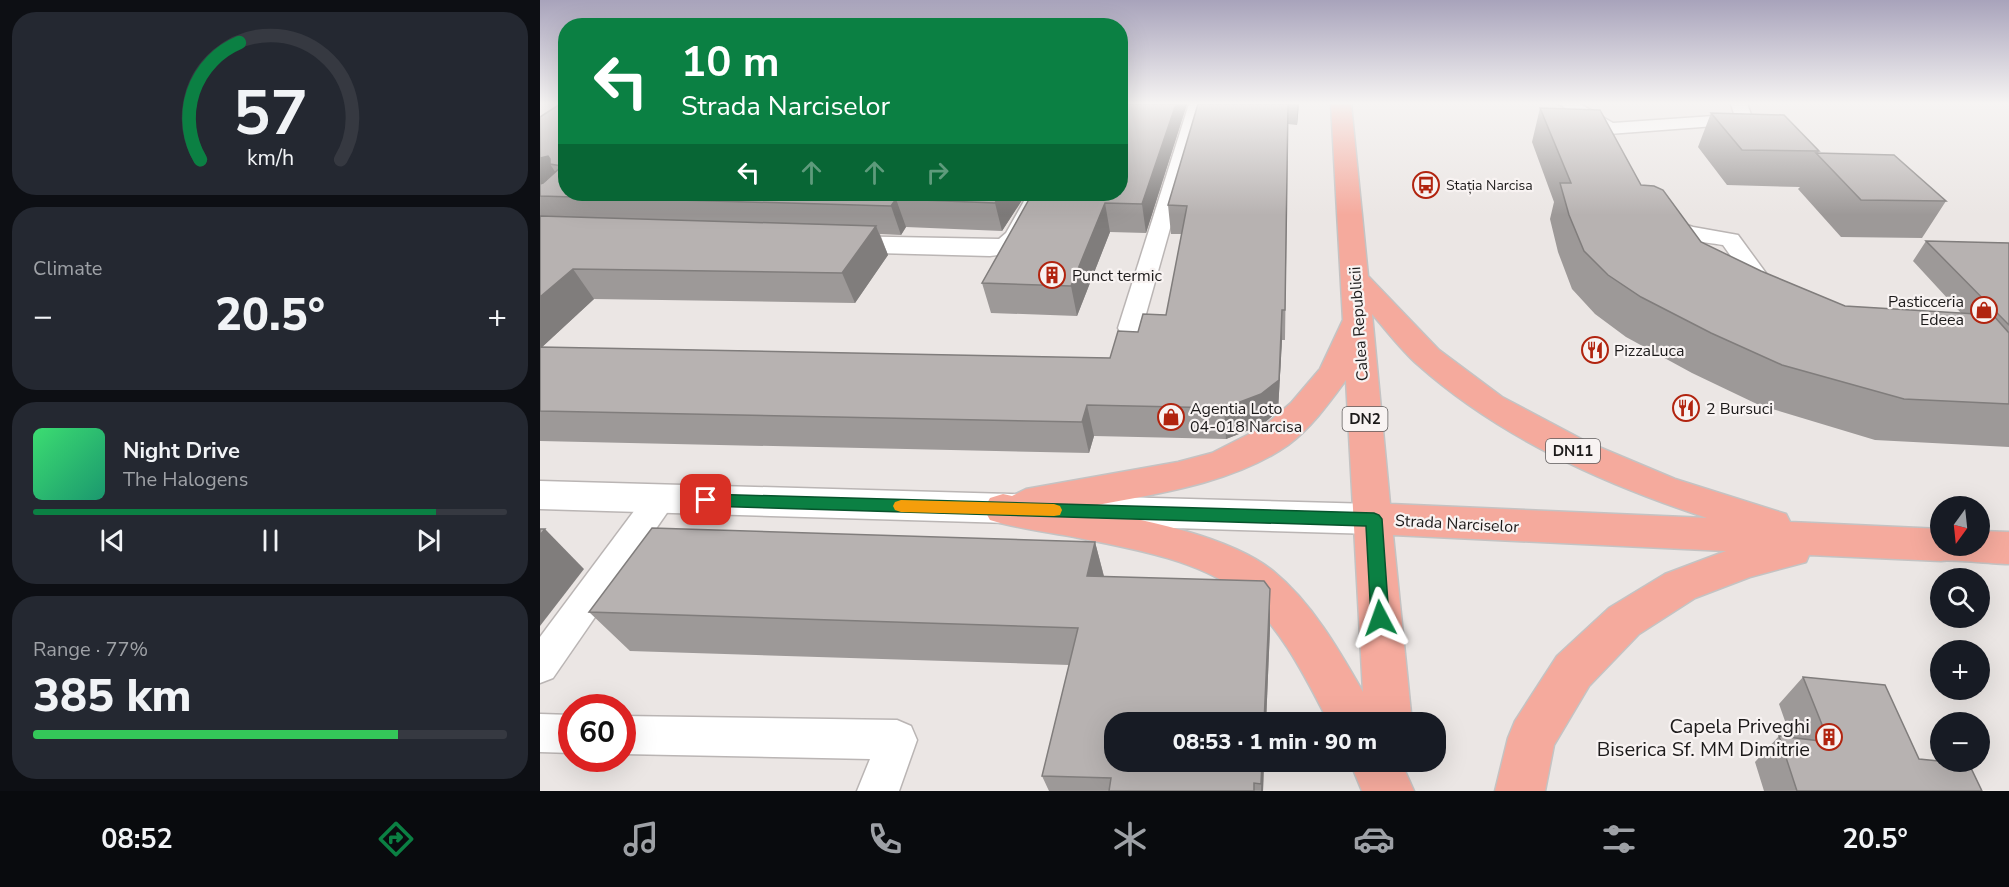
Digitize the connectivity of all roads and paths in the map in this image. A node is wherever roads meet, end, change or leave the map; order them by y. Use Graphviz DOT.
graph roads {
  1 [pos="1186,141"];
  2 [pos="1344,141"];
  3 [pos="1615,141"];
  4 [pos="1618,148"];
  5 [pos="1036,201"];
  6 [pos="1646,208"];
  7 [pos="813,243"];
  8 [pos="1355,279"];
  9 [pos="1782,311"];
  10 [pos="1358,318"];
  11 [pos="1130,328"];
  12 [pos="540,495"];
  13 [pos="660,499"];
  14 [pos="1003,509"];
  15 [pos="1374,519"];
  16 [pos="1838,540"];
  17 [pos="1930,544"];
  18 [pos="1990,547"];
  19 [pos="2009,548"];
  20 [pos="540,666"];
  21 [pos="1348,712"];
  22 [pos="1387,712"];
  23 [pos="540,733"];
  24 [pos="558,734"];
  25 [pos="636,735"];
  26 [pos="1380,772"];
  27 [pos="1390,772"];
  28 [pos="878,791"];
  29 [pos="1390,791"];
  30 [pos="1520,791"];
  1 -- 11 [label="lane"];
  2 -- 8 [label="main road, Calea Republicii / DN2"];
  3 -- 4 [label="lane"];
  5 -- 7 [label="street"];
  6 -- 9 [label="lane"];
  8 -- 10 [label="main road, Calea Republicii / DN2"];
  8 -- 16 [label="main road, DN11"];
  10 -- 14 [label="main road"];
  10 -- 15 [label="main road, Calea Republicii / DN2"];
  12 -- 13 [label="street, Strada Narciselor"];
  13 -- 14 [label="street, Strada Narciselor"];
  13 -- 20 [label="lane"];
  14 -- 15 [label="street, Strada Narciselor"];
  14 -- 21 [label="main road"];
  15 -- 16 [label="main road, Strada Narciselor / DN11"];
  15 -- 22 [label="main road, Calea Republicii / DN2"];
  16 -- 17 [label="main road, Strada Narciselor / DN11"];
  16 -- 30 [label="main road, DN11"];
  18 -- 19 [label="main road"];
  23 -- 24 [label="lane"];
  25 -- 28 [label="lane"];
  26 -- 29 [label="main road"];
  27 -- 29 [label="main road"];
}
